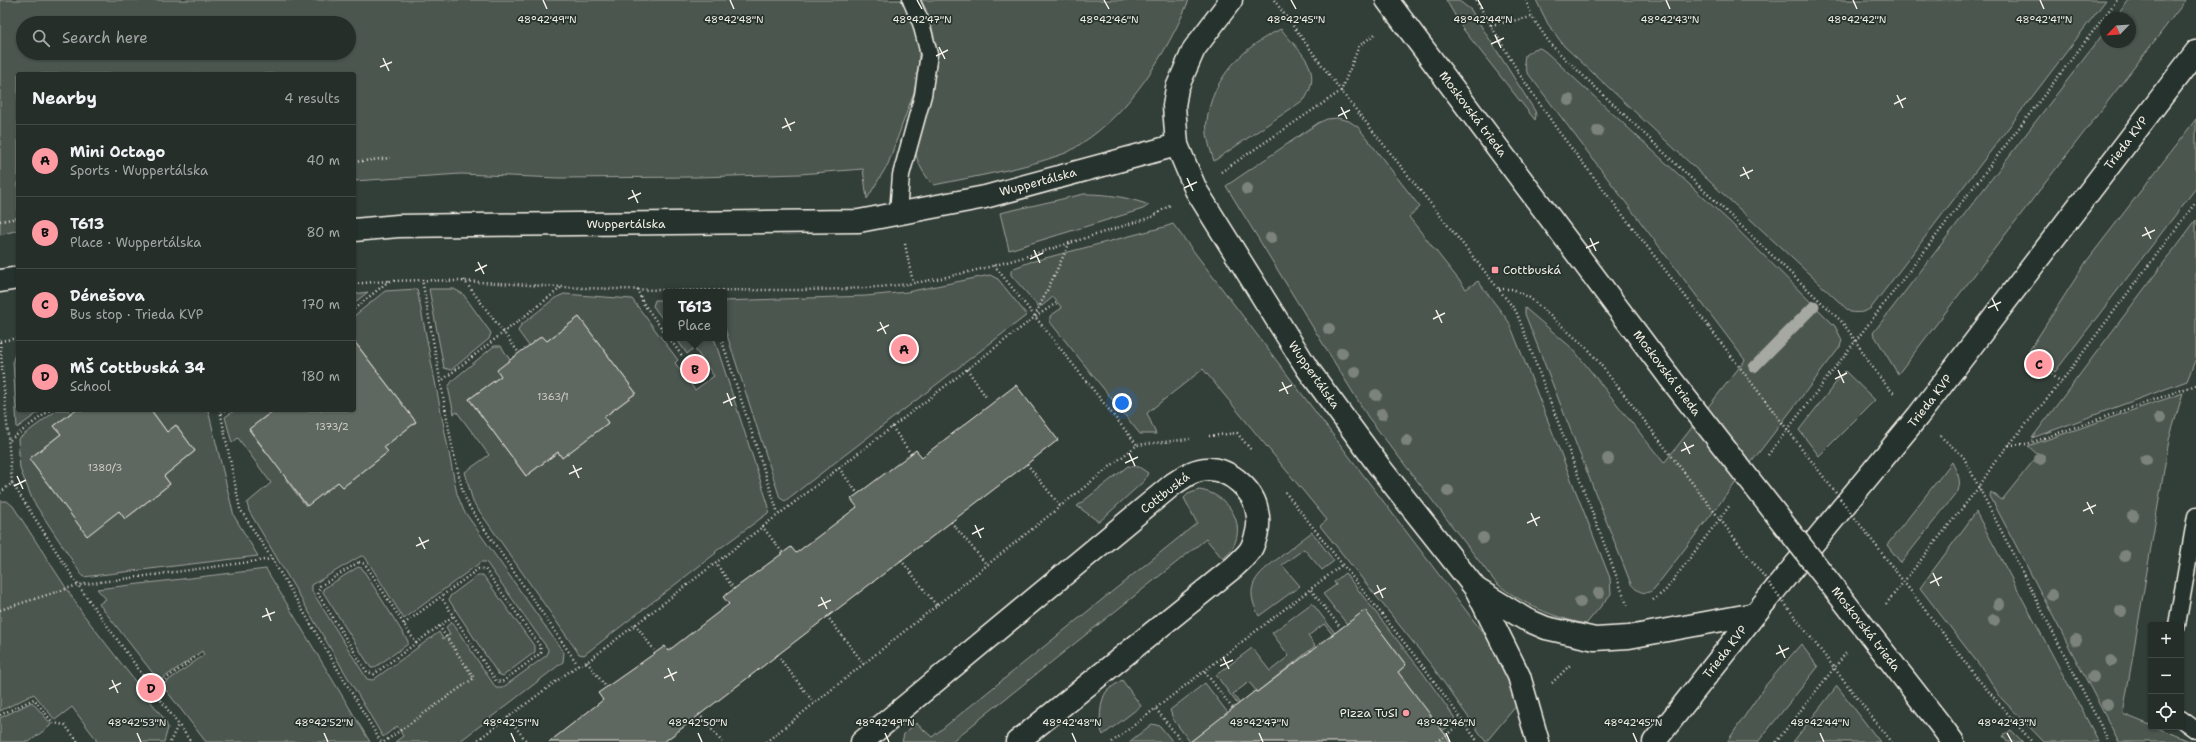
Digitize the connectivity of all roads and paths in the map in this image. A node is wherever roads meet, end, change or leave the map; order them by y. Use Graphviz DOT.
graph roads {
  1 [pos="910,0"];
  2 [pos="1231,0"];
  3 [pos="1274,0"];
  4 [pos="1476,0"];
  5 [pos="1526,0"];
  6 [pos="2117,0"];
  7 [pos="1393,8"];
  8 [pos="1532,17"];
  9 [pos="1491,25"];
  10 [pos="2196,52"];
  11 [pos="1341,91"];
  12 [pos="1177,145"];
  13 [pos="390,158"];
  14 [pos="356,162"];
  15 [pos="2196,202"];
  16 [pos="898,214"];
  17 [pos="16,218"];
  18 [pos="0,221"];
  19 [pos="356,230"];
  20 [pos="1070,242"];
  21 [pos="994,265"];
  22 [pos="16,278"];
  23 [pos="422,279"];
  24 [pos="391,280"];
  25 [pos="464,280"];
  26 [pos="0,281"];
  27 [pos="913,283"];
  28 [pos="562,287"];
  29 [pos="637,288"];
  30 [pos="1499,289"];
  31 [pos="1058,302"];
  32 [pos="356,307"];
  33 [pos="1035,317"];
  34 [pos="663,330"];
  35 [pos="503,332"];
  36 [pos="16,338"];
  37 [pos="1856,339"];
  38 [pos="0,341"];
  39 [pos="671,341"];
  40 [pos="722,341"];
  41 [pos="519,353"];
  42 [pos="683,357"];
  43 [pos="2039,364"];
  44 [pos="967,369"];
  45 [pos="440,382"];
  46 [pos="2061,382"];
  47 [pos="2196,385"];
  48 [pos="986,397"];
  49 [pos="47,412"];
  50 [pos="224,412"];
  51 [pos="221,414"];
  52 [pos="892,427"];
  53 [pos="9,440"];
  54 [pos="2008,445"];
  55 [pos="910,454"];
  56 [pos="1963,456"];
  57 [pos="1764,460"];
  58 [pos="1027,464"];
  59 [pos="839,468"];
  60 [pos="12,483"];
  61 [pos="1979,487"];
  62 [pos="0,493"];
  63 [pos="858,494"];
  64 [pos="1736,499"];
  65 [pos="1060,507"];
  66 [pos="778,513"];
  67 [pos="2196,516"];
  68 [pos="951,522"];
  69 [pos="762,526"];
  70 [pos="782,552"];
  71 [pos="272,559"];
  72 [pos="901,560"];
  73 [pos="715,562"];
  74 [pos="987,565"];
  75 [pos="78,585"];
  76 [pos="734,589"];
  77 [pos="1476,589"];
  78 [pos="1311,590"];
  79 [pos="441,597"];
  80 [pos="1650,602"];
  81 [pos="937,606"];
  82 [pos="0,610"];
  83 [pos="1755,614"];
  84 [pos="453,616"];
  85 [pos="827,616"];
  86 [pos="2178,622"];
  87 [pos="404,624"];
  88 [pos="635,624"];
  89 [pos="439,626"];
  90 [pos="1341,628"];
  91 [pos="1595,639"];
  92 [pos="416,643"];
  93 [pos="654,650"];
  94 [pos="200,654"];
  95 [pos="777,656"];
  96 [pos="587,662"];
  97 [pos="864,664"];
  98 [pos="578,665"];
  99 [pos="1205,672"];
  100 [pos="606,687"];
  101 [pos="152,689"];
  102 [pos="814,703"];
  103 [pos="1529,707"];
  104 [pos="1156,709"];
  105 [pos="1233,709"];
  106 [pos="699,714"];
  107 [pos="0,715"];
  108 [pos="508,717"];
  109 [pos="2184,721"];
  110 [pos="1464,722"];
  111 [pos="178,726"];
  112 [pos="2196,730"];
  113 [pos="1948,734"];
  114 [pos="78,742"];
  115 [pos="170,742"];
  116 [pos="191,742"];
  117 [pos="380,742"];
  118 [pos="384,742"];
  119 [pos="475,742"];
  120 [pos="527,742"];
  121 [pos="722,742"];
  122 [pos="766,742"];
  123 [pos="862,742"];
  124 [pos="1016,742"];
  125 [pos="1112,742"];
  126 [pos="1182,742"];
  127 [pos="1436,742"];
  128 [pos="1478,742"];
  129 [pos="1538,742"];
  130 [pos="1654,742"];
  131 [pos="1891,742"];
  132 [pos="2032,742"];
  133 [pos="2108,742"];
  1 -- 16 [label="lane"];
  2 -- 12 [label="street, Wuppertálska"];
  3 -- 11 [label="path"];
  4 -- 9 [label="path"];
  5 -- 8 [label="path"];
  6 -- 37 [label="path"];
  7 -- 11 [label="path"];
  7 -- 113 [label="street, Moskovská trieda, bridge"];
  8 -- 9 [label="path"];
  8 -- 37 [label="path"];
  9 -- 132 [label="path, bridge"];
  10 -- 83 [label="street, Trieda KVP"];
  11 -- 30 [label="path"];
  12 -- 16 [label="street, Wuppertálska"];
  12 -- 77 [label="street, Wuppertálska"];
  13 -- 14 [label="path"];
  15 -- 46 [label="path"];
  16 -- 19 [label="street, Wuppertálska"];
  16 -- 27 [label="path"];
  17 -- 18 [label="path"];
  20 -- 33 [label="path"];
  21 -- 33 [label="path"];
  22 -- 26 [label="street"];
  23 -- 45 [label="path"];
  24 -- 32 [label="path"];
  25 -- 35 [label="path"];
  28 -- 35 [label="path"];
  29 -- 34 [label="path"];
  30 -- 91 [label="path"];
  30 -- 131 [label="path, bridge"];
  31 -- 33 [label="path"];
  33 -- 44 [label="path"];
  33 -- 65 [label="path"];
  35 -- 41 [label="path"];
  35 -- 45 [label="path"];
  36 -- 38 [label="path"];
  37 -- 57 [label="path"];
  38 -- 53 [label="path"];
  39 -- 42 [label="path"];
  40 -- 66 [label="path"];
  43 -- 46 [label="path"];
  44 -- 48 [label="path"];
  44 -- 52 [label="path"];
  45 -- 98 [label="path"];
  46 -- 54 [label="path"];
  47 -- 54 [label="path"];
  49 -- 53 [label="path"];
  50 -- 51 [label="path"];
  51 -- 71 [label="path"];
  52 -- 55 [label="path"];
  52 -- 59 [label="path"];
  53 -- 60 [label="path"];
  54 -- 61 [label="path"];
  56 -- 61 [label="path"];
  58 -- 65 [label="path"];
  59 -- 63 [label="path"];
  59 -- 66 [label="path"];
  60 -- 62 [label="path"];
  60 -- 75 [label="path"];
  61 -- 133 [label="path"];
  64 -- 80 [label="path"];
  65 -- 74 [label="path"];
  66 -- 69 [label="path"];
  67 -- 86 [label="lane"];
  68 -- 74 [label="path"];
  69 -- 70 [label="path"];
  69 -- 73 [label="path"];
  71 -- 75 [label="path"];
  71 -- 117 [label="path"];
  72 -- 81 [label="path"];
  73 -- 76 [label="path"];
  73 -- 88 [label="path"];
  74 -- 81 [label="path"];
  75 -- 82 [label="path"];
  75 -- 101 [label="path"];
  77 -- 91 [label="street"];
  77 -- 103 [label="street"];
  78 -- 90 [label="path"];
  78 -- 99 [label="path"];
  78 -- 110 [label="path"];
  79 -- 84 [label="path"];
  79 -- 84 [label="path"];
  79 -- 87 [label="path"];
  81 -- 97 [label="path"];
  83 -- 91 [label="street"];
  83 -- 130 [label="street, Trieda KVP"];
  84 -- 89 [label="path"];
  85 -- 97 [label="path"];
  87 -- 92 [label="path"];
  87 -- 92 [label="path"];
  88 -- 93 [label="path"];
  88 -- 96 [label="path"];
  89 -- 92 [label="path"];
  89 -- 118 [label="path"];
  91 -- 103 [label="path"];
  94 -- 101 [label="path"];
  95 -- 102 [label="path"];
  96 -- 98 [label="path"];
  96 -- 100 [label="path"];
  97 -- 102 [label="path"];
  98 -- 108 [label="path"];
  99 -- 104 [label="path"];
  99 -- 105 [label="path"];
  101 -- 111 [label="path"];
  102 -- 122 [label="path"];
  103 -- 129 [label="street"];
  104 -- 125 [label="path"];
  104 -- 126 [label="path"];
  106 -- 121 [label="path"];
  107 -- 114 [label="path"];
  108 -- 119 [label="path"];
  108 -- 120 [label="path"];
  109 -- 112 [label="lane"];
  110 -- 127 [label="path"];
  110 -- 128 [label="path"];
  111 -- 115 [label="path"];
  111 -- 116 [label="path"];
  123 -- 124 [label="street, Cottbuská"];
}
